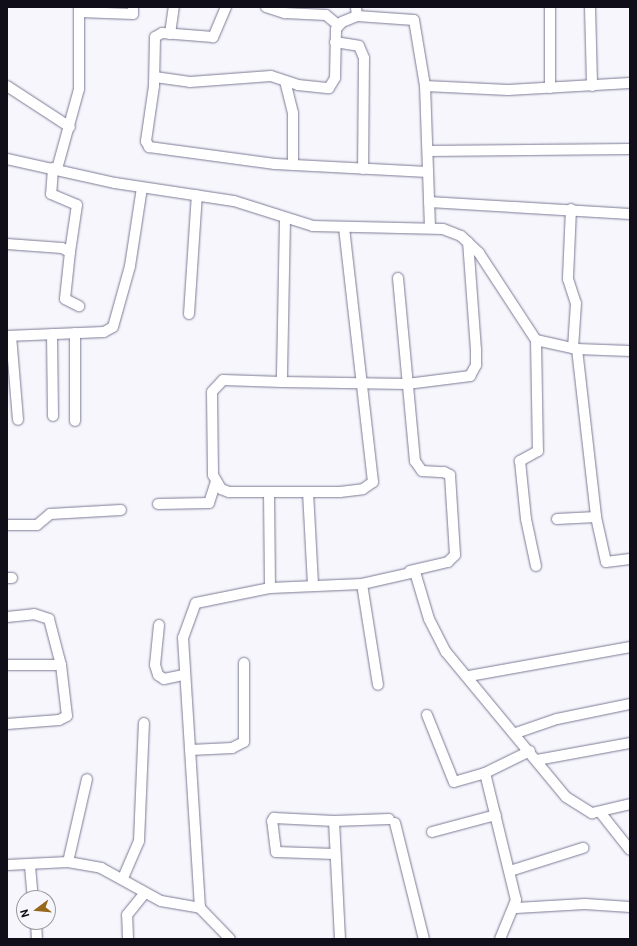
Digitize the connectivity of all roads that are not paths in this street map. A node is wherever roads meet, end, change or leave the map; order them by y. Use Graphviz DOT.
graph roads {
  1 [pos="133,7"];
  2 [pos="174,7"];
  3 [pos="226,7"];
  4 [pos="266,7"];
  5 [pos="550,7"];
  6 [pos="590,7"];
  7 [pos="79,9"];
  8 [pos="296,10"];
  9 [pos="357,12"];
  10 [pos="338,25"];
  11 [pos="170,34"];
  12 [pos="335,42"];
  13 [pos="155,77"];
  14 [pos="285,81"];
  15 [pos="630,83"];
  16 [pos="7,86"];
  17 [pos="425,86"];
  18 [pos="592,86"];
  19 [pos="550,88"];
  20 [pos="70,127"];
  21 [pos="630,149"];
  22 [pos="428,151"];
  23 [pos="7,159"];
  24 [pos="294,165"];
  25 [pos="55,168"];
  26 [pos="363,169"];
  27 [pos="428,172"];
  28 [pos="142,188"];
  29 [pos="197,195"];
  30 [pos="429,202"];
  31 [pos="571,209"];
  32 [pos="630,214"];
  33 [pos="285,219"];
  34 [pos="344,228"];
  35 [pos="430,228"];
  36 [pos="468,242"];
  37 [pos="7,244"];
  38 [pos="70,252"];
  39 [pos="398,278"];
  40 [pos="80,306"];
  41 [pos="189,314"];
  42 [pos="75,332"];
  43 [pos="52,334"];
  44 [pos="9,336"];
  45 [pos="536,340"];
  46 [pos="575,349"];
  47 [pos="630,351"];
  48 [pos="282,382"];
  49 [pos="360,383"];
  50 [pos="407,384"];
  51 [pos="53,416"];
  52 [pos="18,420"];
  53 [pos="75,421"];
  54 [pos="216,482"];
  55 [pos="269,492"];
  56 [pos="308,492"];
  57 [pos="158,504"];
  58 [pos="121,510"];
  59 [pos="596,517"];
  60 [pos="557,519"];
  61 [pos="7,525"];
  62 [pos="630,559"];
  63 [pos="536,566"];
  64 [pos="410,571"];
  65 [pos="313,584"];
  66 [pos="362,584"];
  67 [pos="270,588"];
  68 [pos="7,617"];
  69 [pos="160,625"];
  70 [pos="630,647"];
  71 [pos="244,663"];
  72 [pos="7,665"];
  73 [pos="61,665"];
  74 [pos="183,675"];
  75 [pos="469,676"];
  76 [pos="378,685"];
  77 [pos="630,704"];
  78 [pos="428,715"];
  79 [pos="144,723"];
  80 [pos="7,724"];
  81 [pos="516,733"];
  82 [pos="630,743"];
  83 [pos="190,750"];
  84 [pos="530,751"];
  85 [pos="537,760"];
  86 [pos="485,773"];
  87 [pos="87,779"];
  88 [pos="630,804"];
  89 [pos="600,812"];
  90 [pos="496,815"];
  91 [pos="334,821"];
  92 [pos="432,832"];
  93 [pos="583,848"];
  94 [pos="630,850"];
  95 [pos="335,854"];
  96 [pos="68,862"];
  97 [pos="7,865"];
  98 [pos="30,866"];
  99 [pos="510,872"];
  100 [pos="123,878"];
  101 [pos="32,890"];
  102 [pos="145,893"];
  103 [pos="630,907"];
  104 [pos="200,908"];
  105 [pos="516,908"];
  106 [pos="128,939"];
  107 [pos="230,939"];
  108 [pos="340,939"];
  109 [pos="424,939"];
  110 [pos="500,939"];
  1 -- 7 [label="street"];
  2 -- 11 [label="street"];
  3 -- 11 [label="street"];
  4 -- 8 [label="street"];
  5 -- 19 [label="street"];
  6 -- 18 [label="street"];
  7 -- 20 [label="street"];
  8 -- 10 [label="street"];
  9 -- 10 [label="street"];
  9 -- 17 [label="street"];
  10 -- 12 [label="street"];
  11 -- 13 [label="street"];
  12 -- 14 [label="street"];
  12 -- 26 [label="street"];
  13 -- 14 [label="street"];
  13 -- 24 [label="street"];
  14 -- 24 [label="street"];
  15 -- 18 [label="street"];
  16 -- 20 [label="street"];
  17 -- 19 [label="street"];
  17 -- 22 [label="street"];
  18 -- 19 [label="street"];
  20 -- 25 [label="street"];
  21 -- 22 [label="street"];
  22 -- 27 [label="street"];
  23 -- 25 [label="street"];
  24 -- 26 [label="street"];
  25 -- 28 [label="street"];
  25 -- 38 [label="street"];
  26 -- 27 [label="street"];
  27 -- 30 [label="street"];
  28 -- 29 [label="street"];
  28 -- 42 [label="street"];
  29 -- 33 [label="street"];
  29 -- 41 [label="street"];
  30 -- 31 [label="street"];
  30 -- 35 [label="street"];
  31 -- 32 [label="street"];
  31 -- 46 [label="street"];
  33 -- 34 [label="street"];
  33 -- 48 [label="street"];
  34 -- 35 [label="street"];
  34 -- 49 [label="street"];
  35 -- 36 [label="street"];
  36 -- 45 [label="street"];
  36 -- 50 [label="street"];
  37 -- 38 [label="street"];
  38 -- 40 [label="street"];
  39 -- 50 [label="street"];
  42 -- 43 [label="street"];
  42 -- 53 [label="street"];
  43 -- 44 [label="street"];
  43 -- 51 [label="street"];
  44 -- 52 [label="street"];
  45 -- 46 [label="street"];
  45 -- 63 [label="street"];
  46 -- 47 [label="street"];
  46 -- 59 [label="street"];
  48 -- 49 [label="street"];
  48 -- 54 [label="street"];
  49 -- 50 [label="street"];
  49 -- 56 [label="street"];
  50 -- 64 [label="street"];
  54 -- 55 [label="street"];
  54 -- 57 [label="street"];
  55 -- 56 [label="street"];
  55 -- 67 [label="street"];
  56 -- 65 [label="street"];
  58 -- 61 [label="street"];
  59 -- 60 [label="street"];
  59 -- 62 [label="street"];
  64 -- 66 [label="street"];
  64 -- 75 [label="street"];
  65 -- 66 [label="street"];
  65 -- 67 [label="street"];
  66 -- 76 [label="street"];
  67 -- 74 [label="street"];
  68 -- 73 [label="street"];
  69 -- 74 [label="street"];
  70 -- 75 [label="street"];
  71 -- 83 [label="street"];
  72 -- 73 [label="street"];
  73 -- 80 [label="street"];
  74 -- 83 [label="street"];
  75 -- 81 [label="street"];
  77 -- 81 [label="street"];
  78 -- 86 [label="street"];
  79 -- 100 [label="street"];
  81 -- 84 [label="street"];
  82 -- 85 [label="street"];
  83 -- 104 [label="street"];
  84 -- 85 [label="street"];
  84 -- 86 [label="street"];
  85 -- 89 [label="street"];
  86 -- 90 [label="street"];
  87 -- 96 [label="street"];
  88 -- 89 [label="street"];
  89 -- 94 [label="street"];
  90 -- 92 [label="street"];
  90 -- 99 [label="street"];
  91 -- 95 [label="street"];
  91 -- 95 [label="street"];
  91 -- 109 [label="street"];
  93 -- 99 [label="street"];
  95 -- 108 [label="street"];
  96 -- 98 [label="street"];
  96 -- 100 [label="street"];
  97 -- 98 [label="street"];
  98 -- 101 [label="street"];
  99 -- 105 [label="street"];
  100 -- 102 [label="street"];
  102 -- 104 [label="street"];
  102 -- 106 [label="street"];
  103 -- 105 [label="street"];
  104 -- 107 [label="street"];
  105 -- 110 [label="street"];
}
